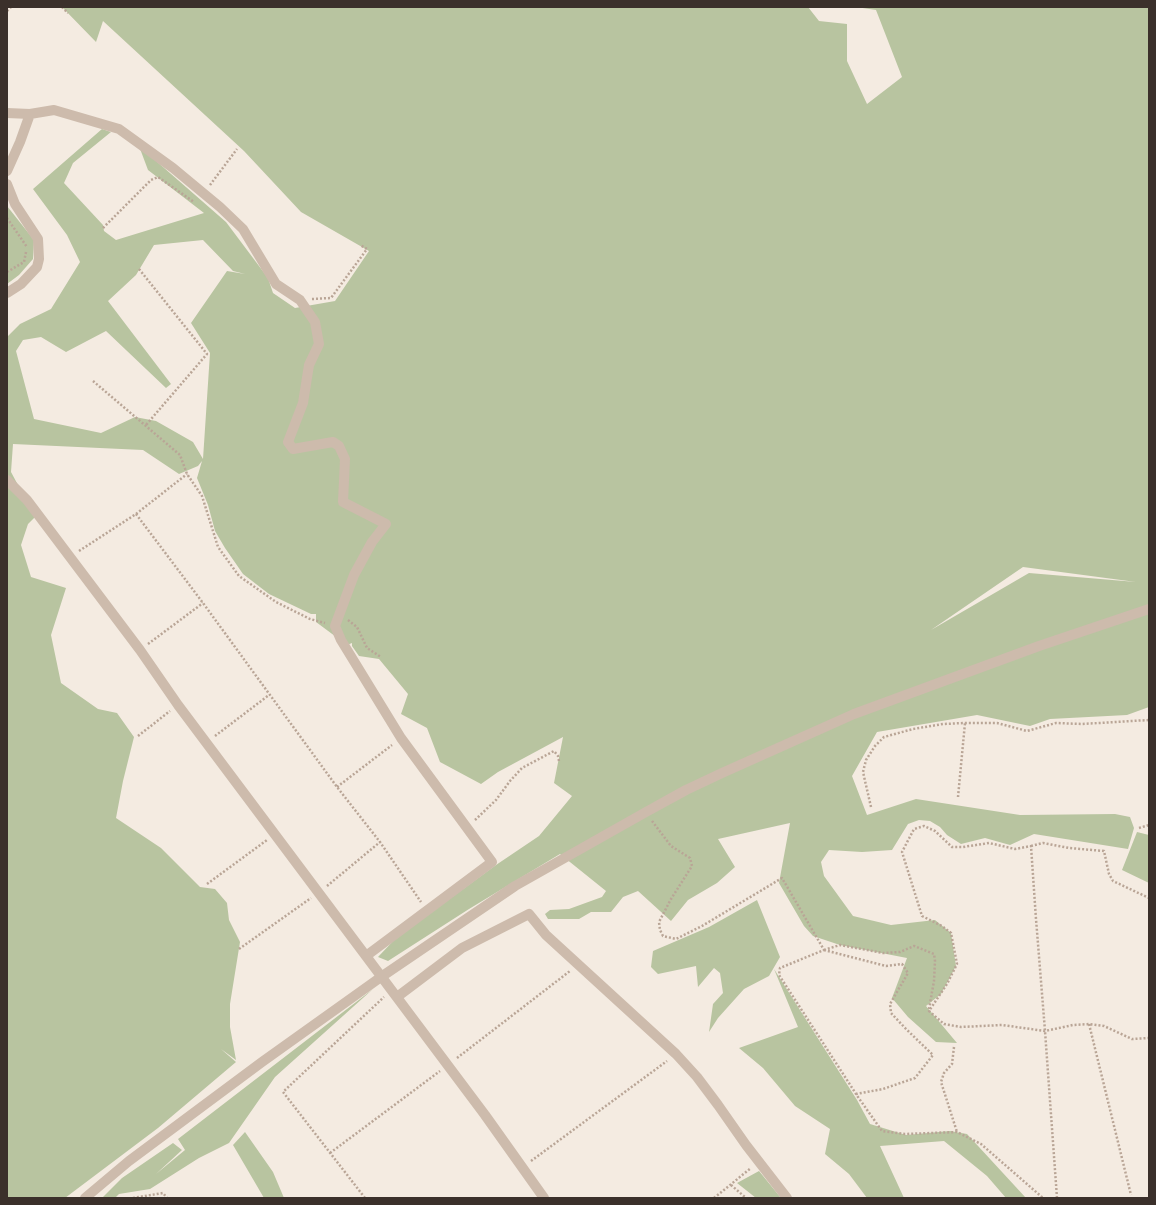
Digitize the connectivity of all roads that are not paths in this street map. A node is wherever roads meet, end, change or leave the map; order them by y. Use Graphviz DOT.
graph roads {
  1 [pos="7,113"];
  2 [pos="30,114"];
  3 [pos="7,171"];
  4 [pos="7,184"];
  5 [pos="7,293"];
  6 [pos="7,480"];
  7 [pos="1149,609"];
  8 [pos="366,956"];
  9 [pos="381,977"];
  10 [pos="394,993"];
  11 [pos="84,1198"];
  12 [pos="544,1198"];
  13 [pos="787,1198"];
  1 -- 2 [label="street"];
  2 -- 3 [label="street"];
  2 -- 8 [label="street"];
  4 -- 5 [label="street"];
  6 -- 8 [label="street"];
  7 -- 9 [label="street"];
  8 -- 9 [label="street"];
  9 -- 10 [label="street"];
  9 -- 11 [label="street"];
  10 -- 12 [label="street"];
  10 -- 13 [label="street"];
}
